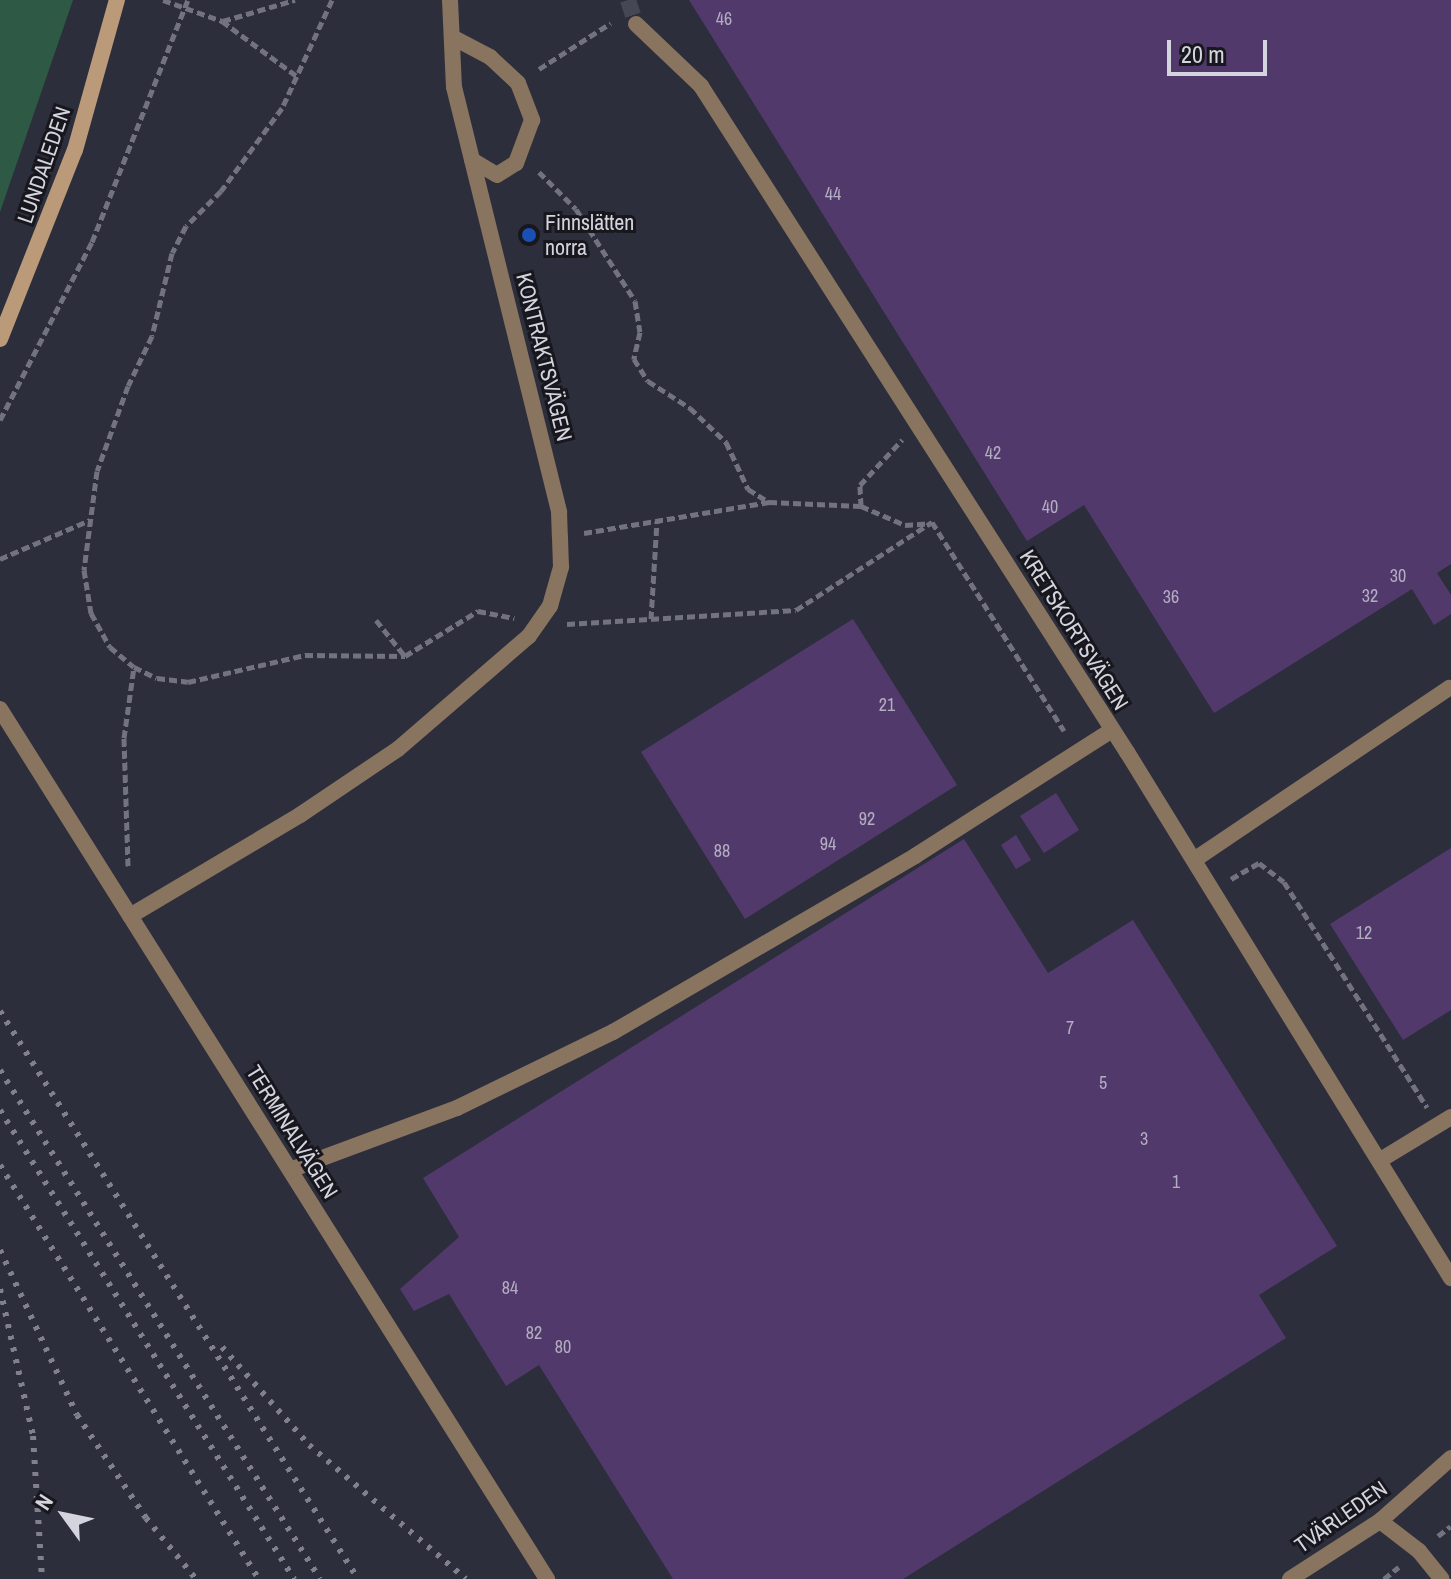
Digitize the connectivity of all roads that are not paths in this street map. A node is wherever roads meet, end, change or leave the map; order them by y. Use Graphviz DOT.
graph roads {
  1 [pos="117,0"];
  2 [pos="450,0"];
  3 [pos="628,21"];
  4 [pos="454,38"];
  5 [pos="472,160"];
  6 [pos="0,339"];
  7 [pos="1449,688"];
  8 [pos="0,709"];
  9 [pos="1112,730"];
  10 [pos="1194,860"];
  11 [pos="130,916"];
  12 [pos="1445,1121"];
  13 [pos="1382,1159"];
  14 [pos="290,1170"];
  15 [pos="1451,1278"];
  16 [pos="1451,1458"];
  17 [pos="1380,1521"];
  18 [pos="547,1579"];
  19 [pos="1290,1579"];
  20 [pos="1442,1579"];
  1 -- 6 [label="main road, LUNDALEDEN"];
  2 -- 4 [label="street, KONTRAKTSVÄGEN"];
  3 -- 9 [label="street, KRETSKORTSVÄGEN"];
  4 -- 5 [label="street, KONTRAKTSVÄGEN"];
  4 -- 5 [label="street"];
  5 -- 11 [label="street, KONTRAKTSVÄGEN"];
  7 -- 10 [label="street"];
  8 -- 11 [label="street, TERMINALVÄGEN"];
  9 -- 10 [label="street, KRETSKORTSVÄGEN"];
  9 -- 14 [label="street"];
  10 -- 13 [label="street, KRETSKORTSVÄGEN"];
  11 -- 14 [label="street, TERMINALVÄGEN"];
  12 -- 13 [label="street"];
  13 -- 15 [label="street, KRETSKORTSVÄGEN"];
  14 -- 18 [label="street, TERMINALVÄGEN"];
  16 -- 17 [label="street, TVÄRLEDEN"];
  17 -- 19 [label="street, TVÄRLEDEN"];
  17 -- 20 [label="street"];
}
